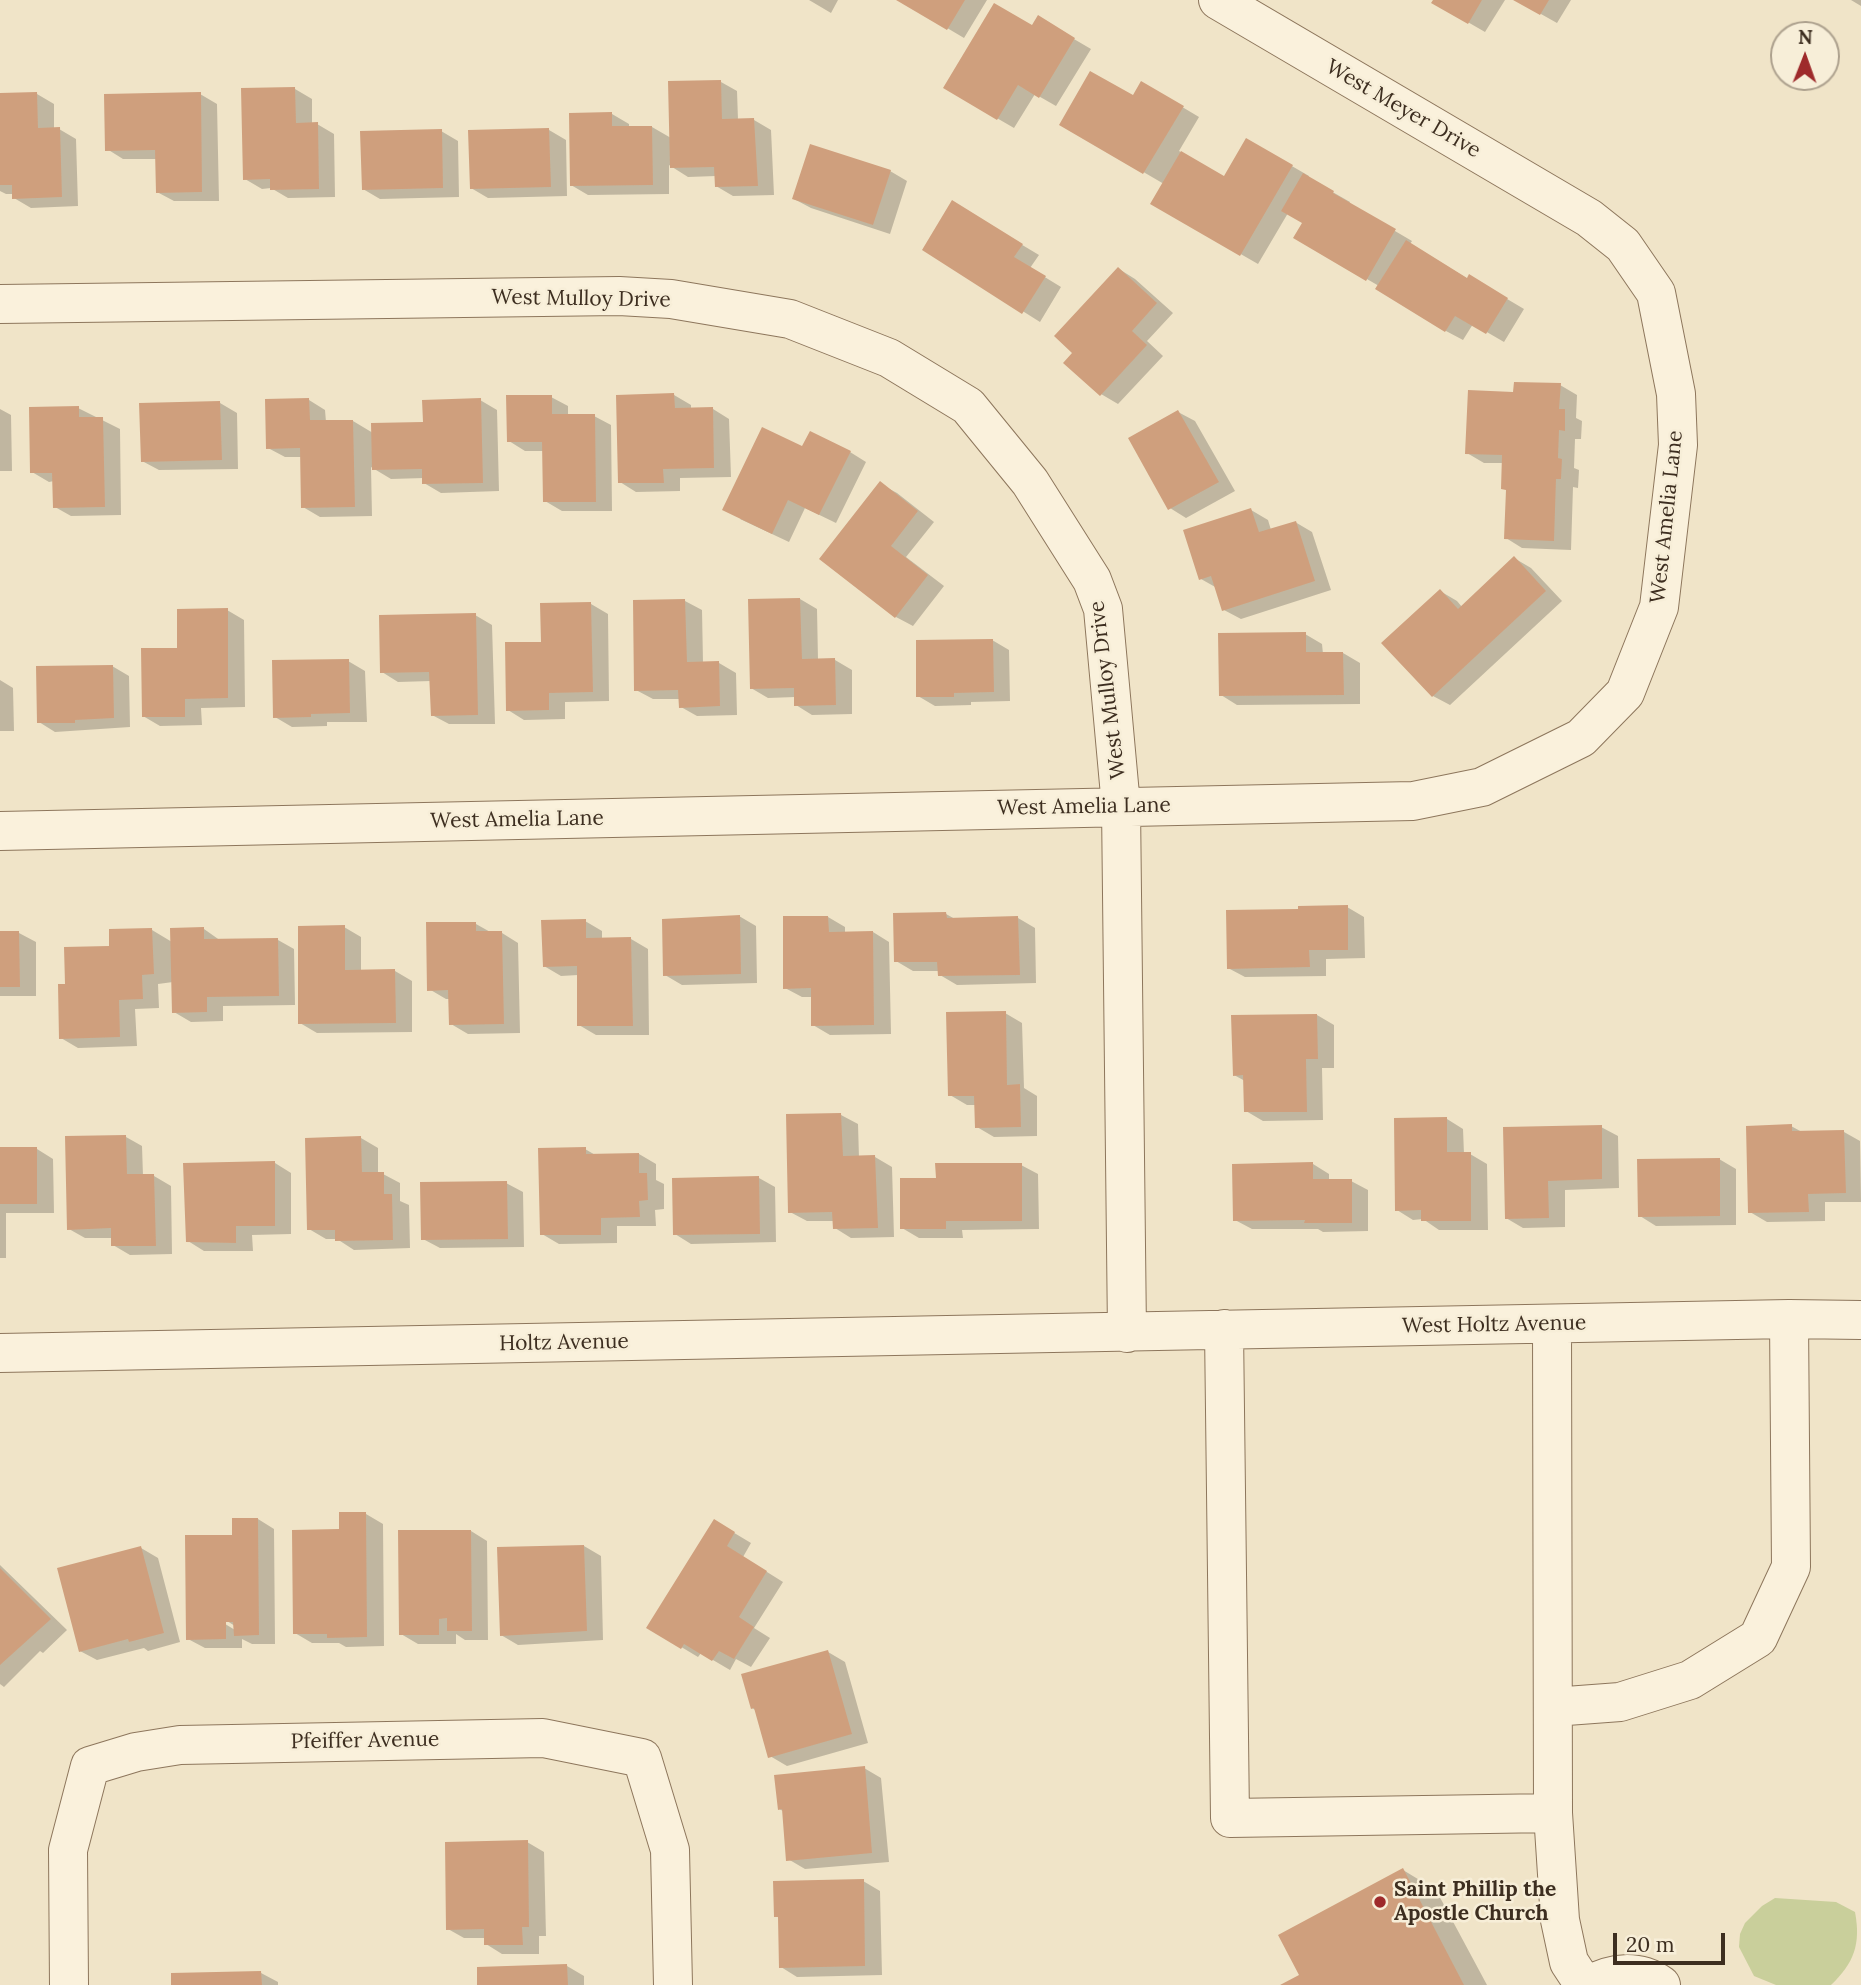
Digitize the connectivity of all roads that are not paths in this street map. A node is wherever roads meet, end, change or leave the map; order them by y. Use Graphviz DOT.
graph roads {
  1 [pos="1218,0"];
  2 [pos="1589,218"];
  3 [pos="0,304"];
  4 [pos="1121,806"];
  5 [pos="0,831"];
  6 [pos="1789,1319"];
  7 [pos="1861,1320"];
  8 [pos="1552,1324"];
  9 [pos="1224,1329"];
  10 [pos="1127,1333"];
  11 [pos="0,1353"];
  12 [pos="1553,1707"];
  13 [pos="1553,1813"];
  14 [pos="69,1985"];
  15 [pos="673,1985"];
  16 [pos="1587,1985"];
  17 [pos="1661,1985"];
  1 -- 2 [label="street, West Meyer Drive"];
  2 -- 4 [label="street, West Amelia Lane"];
  3 -- 4 [label="street, West Mulloy Drive"];
  4 -- 5 [label="street, West Amelia Lane"];
  4 -- 10 [label="street, West Mulloy Drive"];
  6 -- 7 [label="street, West Holtz Avenue"];
  6 -- 8 [label="street, West Holtz Avenue"];
  6 -- 12 [label="street"];
  8 -- 9 [label="street, West Holtz Avenue"];
  8 -- 12 [label="street"];
  9 -- 10 [label="street, West Holtz Avenue"];
  9 -- 13 [label="street"];
  10 -- 11 [label="street, Holtz Avenue"];
  12 -- 13 [label="street"];
  13 -- 16 [label="street"];
  14 -- 15 [label="street, Pfeiffer Avenue"];
  16 -- 17 [label="street"];
}
